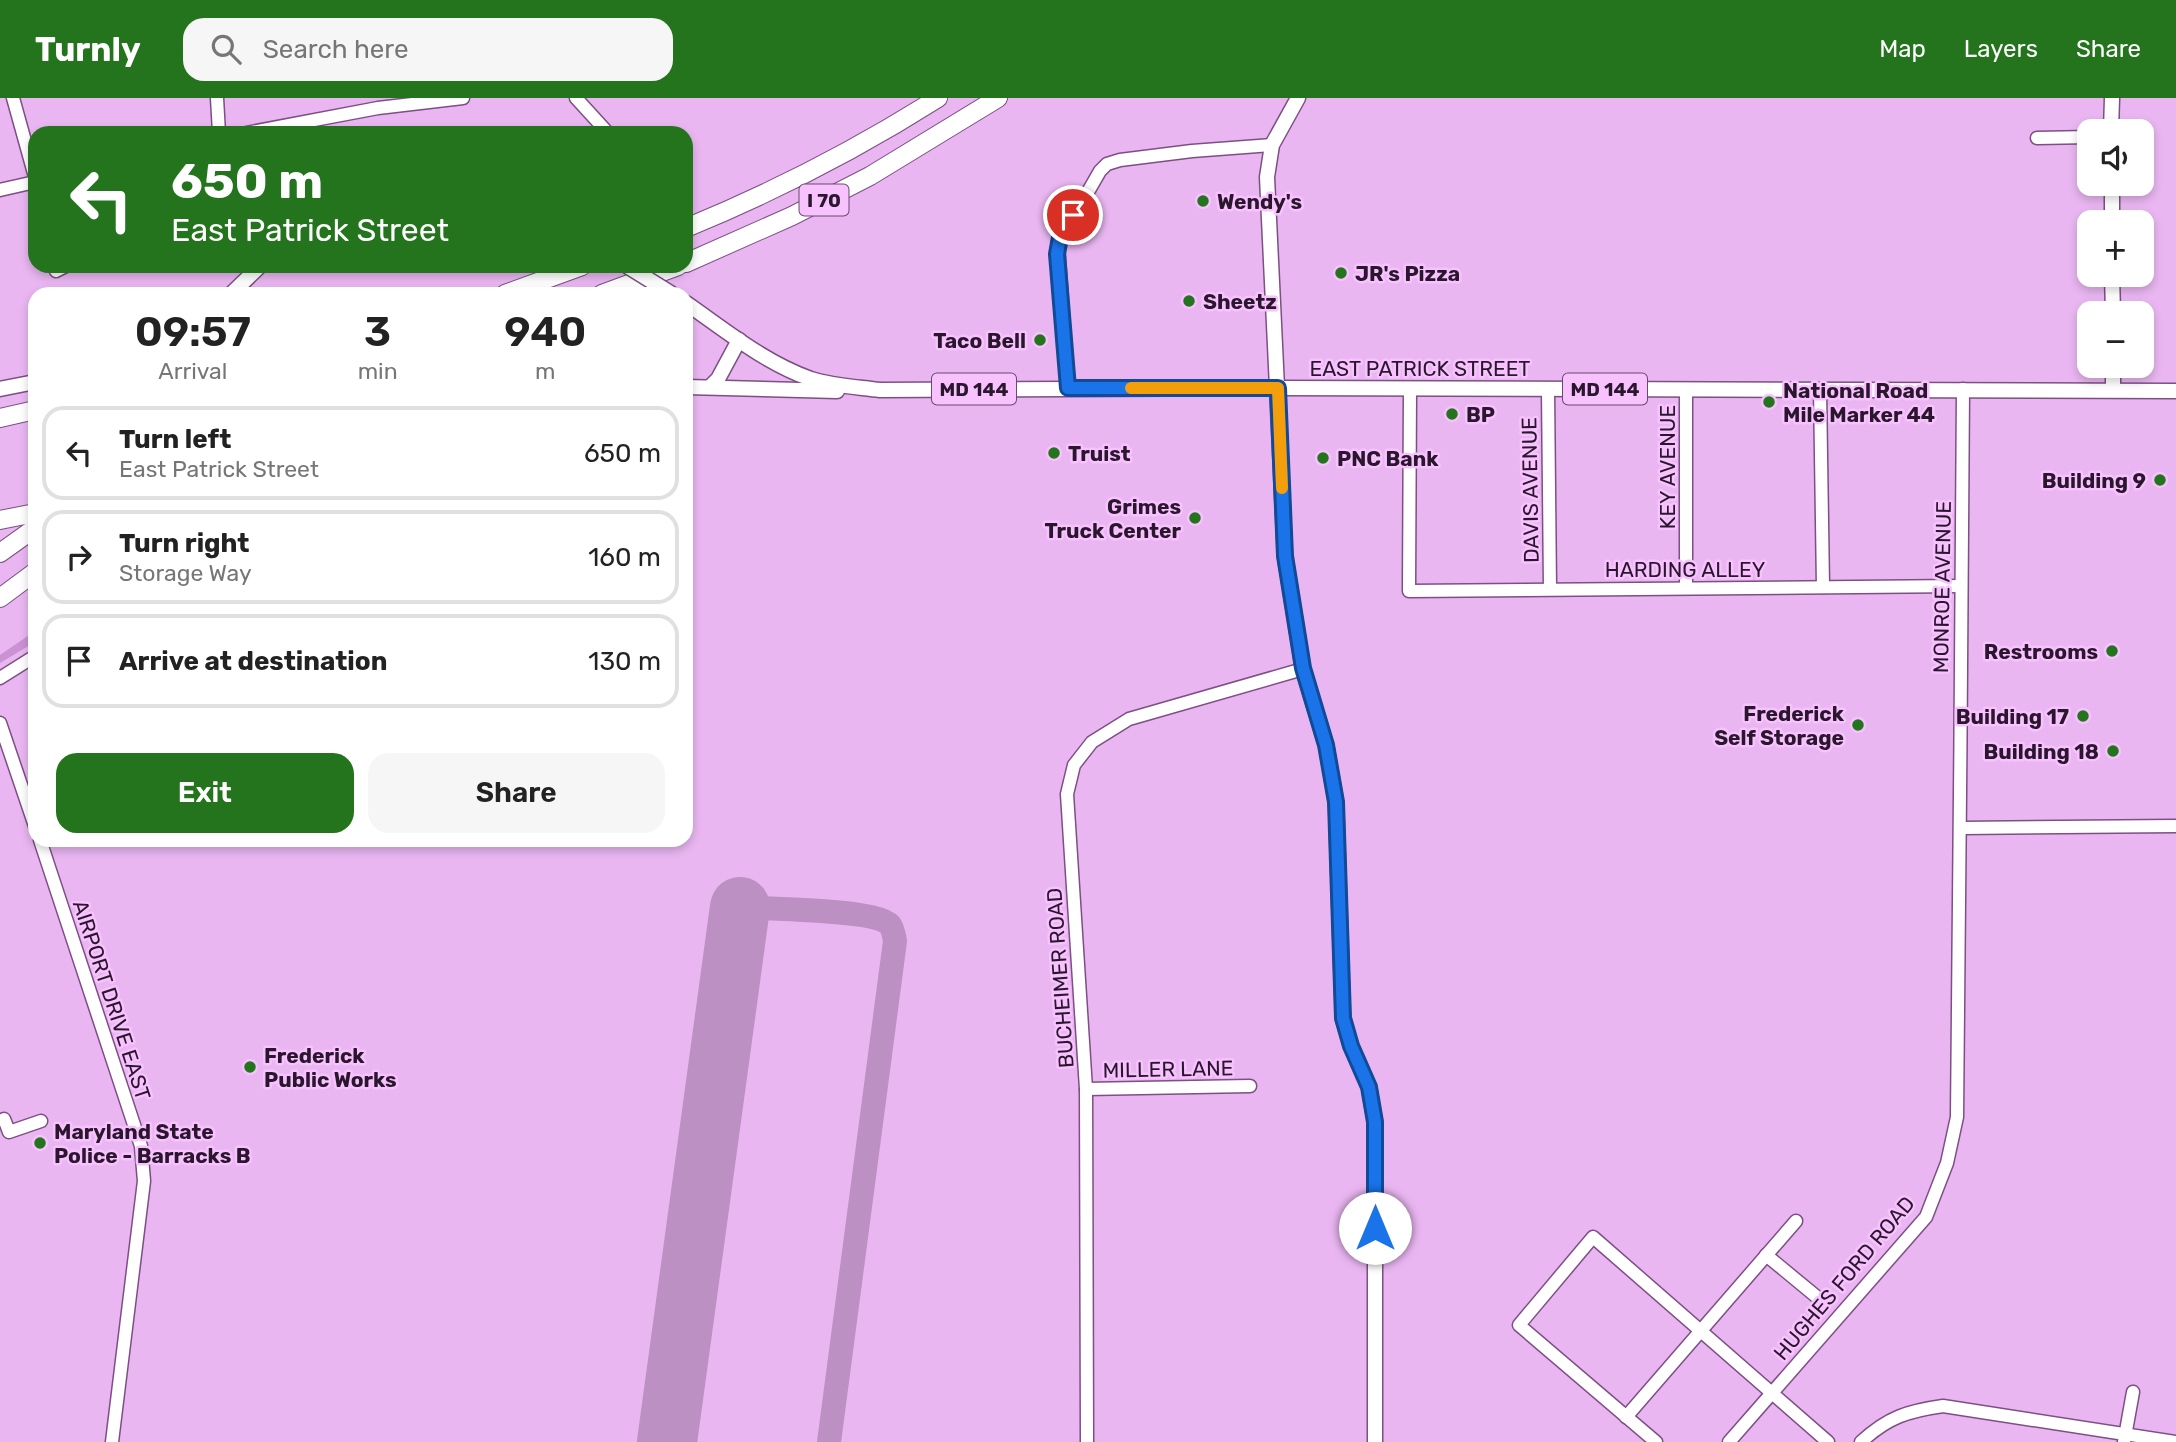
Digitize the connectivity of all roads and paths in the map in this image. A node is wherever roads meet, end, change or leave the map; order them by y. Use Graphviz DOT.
graph roads {
  1 [pos="13,98"];
  2 [pos="217,98"];
  3 [pos="463,98"];
  4 [pos="576,98"];
  5 [pos="938,98"];
  6 [pos="998,98"];
  7 [pos="1298,98"];
  8 [pos="2112,98"];
  9 [pos="2111,119"];
  10 [pos="219,126"];
  11 [pos="281,126"];
  12 [pos="602,126"];
  13 [pos="2077,137"];
  14 [pos="2037,138"];
  15 [pos="1272,145"];
  16 [pos="28,154"];
  17 [pos="28,182"];
  18 [pos="0,190"];
  19 [pos="693,225"];
  20 [pos="693,259"];
  21 [pos="253,273"];
  22 [pos="563,273"];
  23 [pos="638,273"];
  24 [pos="659,273"];
  25 [pos="238,287"];
  26 [pos="524,287"];
  27 [pos="621,287"];
  28 [pos="661,287"];
  29 [pos="693,308"];
  30 [pos="739,340"];
  31 [pos="2113,378"];
  32 [pos="28,383"];
  33 [pos="693,387"];
  34 [pos="710,387"];
  35 [pos="1068,388"];
  36 [pos="1278,388"];
  37 [pos="1686,388"];
  38 [pos="0,389"];
  39 [pos="1820,389"];
  40 [pos="1963,389"];
  41 [pos="880,390"];
  42 [pos="1410,390"];
  43 [pos="1548,390"];
  44 [pos="2113,390"];
  45 [pos="2176,391"];
  46 [pos="28,412"];
  47 [pos="0,418"];
  48 [pos="28,514"];
  49 [pos="0,520"];
  50 [pos="28,533"];
  51 [pos="0,554"];
  52 [pos="28,577"];
  53 [pos="28,582"];
  54 [pos="1961,586"];
  55 [pos="1823,587"];
  56 [pos="1686,588"];
  57 [pos="1550,589"];
  58 [pos="5,594"];
  59 [pos="28,660"];
  60 [pos="1303,668"];
  61 [pos="0,678"];
  62 [pos="0,723"];
  63 [pos="28,805"];
  64 [pos="2176,826"];
  65 [pos="1961,828"];
  66 [pos="42,847"];
  67 [pos="1250,1086"];
  68 [pos="1086,1089"];
  69 [pos="4,1119"];
  70 [pos="41,1121"];
  71 [pos="1796,1221"];
  72 [pos="1766,1255"];
  73 [pos="1823,1302"];
  74 [pos="1700,1330"];
  75 [pos="2133,1392"];
  76 [pos="1772,1393"];
  77 [pos="1626,1417"];
  78 [pos="2124,1438"];
  79 [pos="112,1442"];
  80 [pos="1087,1442"];
  81 [pos="1375,1442"];
  82 [pos="1656,1442"];
  83 [pos="1730,1442"];
  84 [pos="1828,1442"];
  85 [pos="1861,1442"];
  86 [pos="2176,1442"];
  1 -- 16 [label="street"];
  2 -- 10 [label="street"];
  3 -- 11 [label="street"];
  4 -- 12 [label="street"];
  5 -- 19 [label="highway, I 70"];
  6 -- 20 [label="highway, I 70"];
  7 -- 15 [label="main road"];
  8 -- 9 [label="main road"];
  13 -- 14 [label="street"];
  15 -- 35 [label="street"];
  15 -- 36 [label="main road"];
  17 -- 18 [label="street"];
  21 -- 25 [label="main road"];
  22 -- 26 [label="highway"];
  23 -- 28 [label="main road, bridge"];
  24 -- 27 [label="highway"];
  29 -- 30 [label="main road, EAST PATRICK STREET / MD 144"];
  30 -- 34 [label="main road"];
  30 -- 41 [label="main road, EAST PATRICK STREET / MD 144"];
  31 -- 44 [label="main road"];
  32 -- 38 [label="main road"];
  33 -- 34 [label="main road"];
  34 -- 41 [label="main road"];
  35 -- 36 [label="main road, EAST PATRICK STREET / MD 144"];
  35 -- 41 [label="main road, EAST PATRICK STREET / MD 144"];
  36 -- 42 [label="main road, EAST PATRICK STREET / MD 144"];
  36 -- 60 [label="main road"];
  37 -- 39 [label="main road, EAST PATRICK STREET / MD 144"];
  37 -- 43 [label="main road, EAST PATRICK STREET / MD 144"];
  37 -- 56 [label="street, KEY AVENUE"];
  39 -- 40 [label="main road, EAST PATRICK STREET / MD 144"];
  39 -- 55 [label="street"];
  40 -- 44 [label="main road, EAST PATRICK STREET / MD 144"];
  40 -- 54 [label="street, MONROE AVENUE"];
  42 -- 43 [label="main road, EAST PATRICK STREET / MD 144"];
  42 -- 57 [label="street, HARDING ALLEY"];
  43 -- 57 [label="street, DAVIS AVENUE"];
  44 -- 45 [label="main road, EAST PATRICK STREET / MD 144"];
  46 -- 47 [label="highway"];
  48 -- 49 [label="highway"];
  50 -- 51 [label="highway"];
  52 -- 58 [label="highway"];
  53 -- 58 [label="highway"];
  54 -- 55 [label="street, HARDING ALLEY"];
  54 -- 65 [label="street, MONROE AVENUE"];
  55 -- 56 [label="street, HARDING ALLEY"];
  56 -- 57 [label="street, HARDING ALLEY"];
  59 -- 61 [label="street"];
  60 -- 68 [label="street, BUCHEIMER ROAD"];
  60 -- 81 [label="main road"];
  62 -- 63 [label="street"];
  64 -- 65 [label="street"];
  65 -- 76 [label="street, HUGHES FORD ROAD"];
  66 -- 79 [label="street, AIRPORT DRIVE EAST"];
  67 -- 68 [label="street, MILLER LANE"];
  68 -- 80 [label="street, BUCHEIMER ROAD"];
  69 -- 70 [label="street"];
  71 -- 72 [label="street"];
  72 -- 73 [label="street"];
  72 -- 74 [label="street"];
  74 -- 76 [label="street"];
  74 -- 77 [label="street"];
  74 -- 77 [label="street"];
  75 -- 78 [label="street"];
  76 -- 83 [label="street, HUGHES FORD ROAD"];
  76 -- 84 [label="street"];
  77 -- 82 [label="street"];
  78 -- 85 [label="street"];
  78 -- 86 [label="street"];
}
